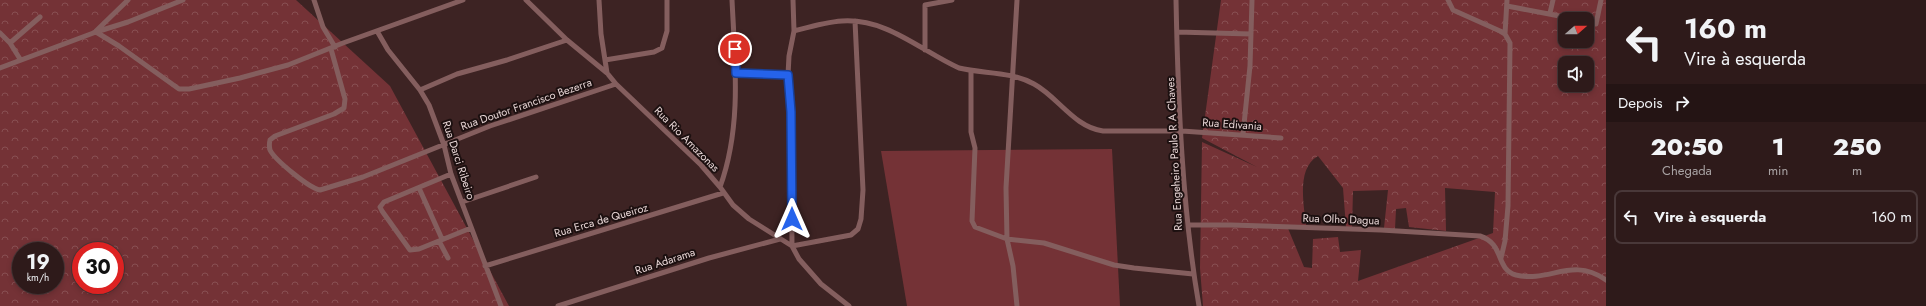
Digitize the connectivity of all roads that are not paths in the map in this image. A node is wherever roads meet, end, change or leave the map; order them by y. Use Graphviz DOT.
graph roads {
  1 [pos="128,0"];
  2 [pos="183,0"];
  3 [pos="314,0"];
  4 [pos="463,0"];
  5 [pos="526,0"];
  6 [pos="599,0"];
  7 [pos="667,0"];
  8 [pos="732,0"];
  9 [pos="793,0"];
  10 [pos="952,0"];
  11 [pos="1017,0"];
  12 [pos="1176,0"];
  13 [pos="1252,0"];
  14 [pos="1448,0"];
  15 [pos="1553,0"];
  16 [pos="1601,0"];
  17 [pos="1507,3"];
  18 [pos="1550,13"];
  19 [pos="1558,15"];
  20 [pos="40,17"];
  21 [pos="855,21"];
  22 [pos="1594,24"];
  23 [pos="794,30"];
  24 [pos="377,31"];
  25 [pos="96,32"];
  26 [pos="1177,32"];
  27 [pos="0,33"];
  28 [pos="1251,34"];
  29 [pos="1505,34"];
  30 [pos="567,40"];
  31 [pos="10,43"];
  32 [pos="333,48"];
  33 [pos="925,50"];
  34 [pos="20,60"];
  35 [pos="605,60"];
  36 [pos="0,68"];
  37 [pos="971,71"];
  38 [pos="607,73"];
  39 [pos="736,73"];
  40 [pos="788,75"];
  41 [pos="1012,75"];
  42 [pos="616,84"];
  43 [pos="420,90"];
  44 [pos="1182,130"];
  45 [pos="1243,134"];
  46 [pos="1281,138"];
  47 [pos="444,145"];
  48 [pos="451,174"];
  49 [pos="536,178"];
  50 [pos="720,187"];
  51 [pos="419,188"];
  52 [pos="723,193"];
  53 [pos="462,202"];
  54 [pos="1188,225"];
  55 [pos="471,228"];
  56 [pos="780,239"];
  57 [pos="1007,239"];
  58 [pos="441,240"];
  59 [pos="792,246"];
  60 [pos="448,258"];
  61 [pos="1501,259"];
  62 [pos="485,266"];
  63 [pos="1193,274"];
  64 [pos="1606,280"];
  65 [pos="501,306"];
  66 [pos="558,306"];
  67 [pos="850,306"];
  68 [pos="1017,306"];
  69 [pos="1199,306"];
  1 -- 25 [label="street"];
  2 -- 25 [label="street"];
  3 -- 32 [label="street"];
  4 -- 24 [label="street"];
  5 -- 30 [label="street, Rua Rio Amazonas"];
  6 -- 35 [label="street"];
  7 -- 35 [label="street"];
  8 -- 39 [label="street"];
  9 -- 23 [label="street"];
  10 -- 33 [label="street"];
  11 -- 41 [label="street"];
  12 -- 26 [label="street, Rua Engeheiro Paulo R A Chaves"];
  13 -- 28 [label="street"];
  14 -- 29 [label="street"];
  15 -- 18 [label="street"];
  16 -- 22 [label="street"];
  17 -- 18 [label="street"];
  17 -- 29 [label="street"];
  18 -- 19 [label="street"];
  20 -- 31 [label="street"];
  21 -- 23 [label="street, Rua Edivania"];
  21 -- 33 [label="street, Rua Edivania"];
  21 -- 59 [label="street"];
  23 -- 40 [label="street"];
  24 -- 32 [label="street"];
  24 -- 43 [label="street, Rua Darci Ribeiro"];
  25 -- 32 [label="street"];
  25 -- 34 [label="street"];
  26 -- 28 [label="street"];
  26 -- 44 [label="street, Rua Engeheiro Paulo R A Chaves"];
  27 -- 31 [label="street"];
  28 -- 45 [label="street"];
  29 -- 61 [label="street"];
  30 -- 38 [label="street, Rua Rio Amazonas"];
  30 -- 43 [label="street"];
  31 -- 34 [label="street"];
  32 -- 47 [label="street, Rua Doutor Francisco Bezerra"];
  33 -- 37 [label="street, Rua Edivania"];
  34 -- 36 [label="street"];
  35 -- 38 [label="street"];
  37 -- 41 [label="street, Rua Edivania"];
  37 -- 57 [label="street"];
  38 -- 42 [label="street, Rua Rio Amazonas"];
  39 -- 40 [label="street"];
  39 -- 50 [label="street"];
  40 -- 59 [label="street"];
  41 -- 44 [label="street, Rua Edivania"];
  41 -- 57 [label="street"];
  42 -- 47 [label="street, Rua Doutor Francisco Bezerra"];
  42 -- 50 [label="street, Rua Rio Amazonas"];
  43 -- 47 [label="street, Rua Darci Ribeiro"];
  44 -- 45 [label="street, Rua Edivania"];
  44 -- 54 [label="street, Rua Engeheiro Paulo R A Chaves"];
  45 -- 46 [label="street, Rua Edivania"];
  47 -- 48 [label="street, Rua Darci Ribeiro"];
  48 -- 51 [label="street"];
  48 -- 53 [label="street, Rua Darci Ribeiro"];
  49 -- 53 [label="street"];
  50 -- 52 [label="street, Rua Rio Amazonas"];
  51 -- 58 [label="street"];
  51 -- 58 [label="street"];
  52 -- 56 [label="street, Rua Rio Amazonas"];
  52 -- 62 [label="street, Rua Erca de Queiroz"];
  53 -- 55 [label="street, Rua Darci Ribeiro"];
  54 -- 61 [label="street, Rua Olho Dagua"];
  54 -- 63 [label="street, Rua Engeheiro Paulo R A Chaves"];
  55 -- 58 [label="street"];
  55 -- 62 [label="street, Rua Darci Ribeiro"];
  56 -- 59 [label="street, Rua Rio Amazonas"];
  56 -- 66 [label="street, Rua Adarama"];
  57 -- 63 [label="street"];
  57 -- 68 [label="street"];
  58 -- 60 [label="street"];
  59 -- 67 [label="street, Rua Rio Amazonas"];
  61 -- 64 [label="street"];
  62 -- 65 [label="street, Rua Darci Ribeiro"];
  63 -- 69 [label="street, Rua Engeheiro Paulo R A Chaves"];
}
